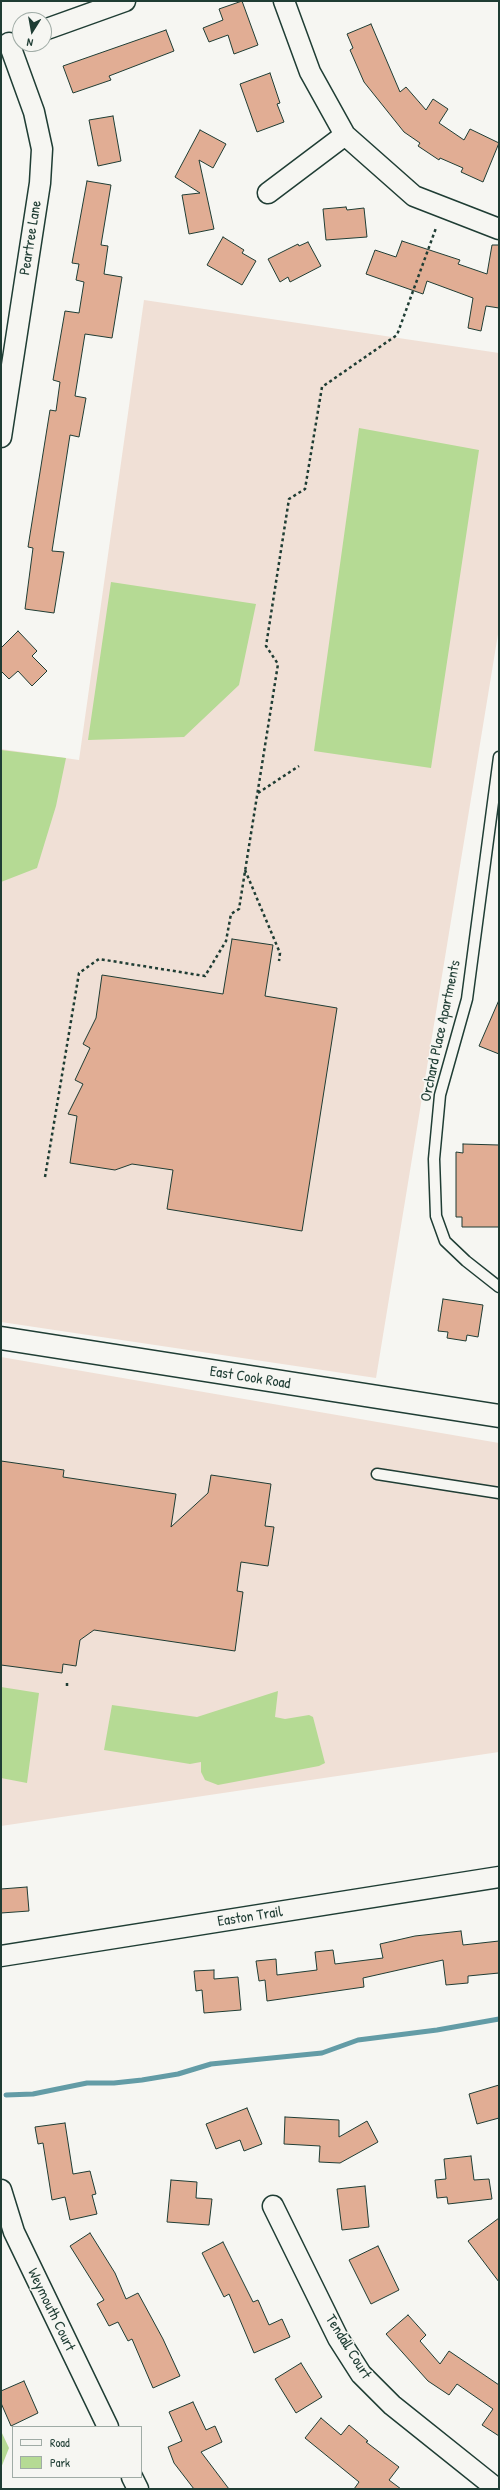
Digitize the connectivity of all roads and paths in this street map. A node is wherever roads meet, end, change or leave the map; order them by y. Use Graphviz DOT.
graph roads {
  1 [pos="126,1"];
  2 [pos="284,1"];
  3 [pos="52,27"];
  4 [pos="10,42"];
  5 [pos="345,135"];
  6 [pos="268,192"];
  7 [pos="436,228"];
  8 [pos="499,229"];
  9 [pos="1,437"];
  10 [pos="499,757"];
  11 [pos="299,766"];
  12 [pos="257,794"];
  13 [pos="245,870"];
  14 [pos="279,961"];
  15 [pos="45,1177"];
  16 [pos="499,1287"];
  17 [pos="1,1338"];
  18 [pos="499,1416"];
  19 [pos="377,1474"];
  20 [pos="499,1493"];
  21 [pos="67,1682"];
  22 [pos="67,1686"];
  23 [pos="499,1877"];
  24 [pos="1,1956"];
  25 [pos="1,2190"];
  26 [pos="273,2206"];
  27 [pos="108,2426"];
  28 [pos="132,2478"];
  29 [pos="138,2489"];
  30 [pos="497,2489"];
  1 -- 3 [label="street"];
  2 -- 5 [label="street"];
  4 -- 9 [label="street, Peartree Lane"];
  5 -- 6 [label="street"];
  5 -- 8 [label="street"];
  7 -- 12 [label="path"];
  10 -- 16 [label="lane, Orchard Place Apartments"];
  11 -- 12 [label="path"];
  12 -- 13 [label="path"];
  13 -- 14 [label="path"];
  13 -- 15 [label="path"];
  17 -- 18 [label="main road, East Cook Road"];
  19 -- 20 [label="lane"];
  21 -- 22 [label="path"];
  23 -- 24 [label="street, Easton Trail"];
  25 -- 27 [label="street, Weymouth Court"];
  26 -- 30 [label="street, Tendall Court"];
  28 -- 29 [label="street"];
}
